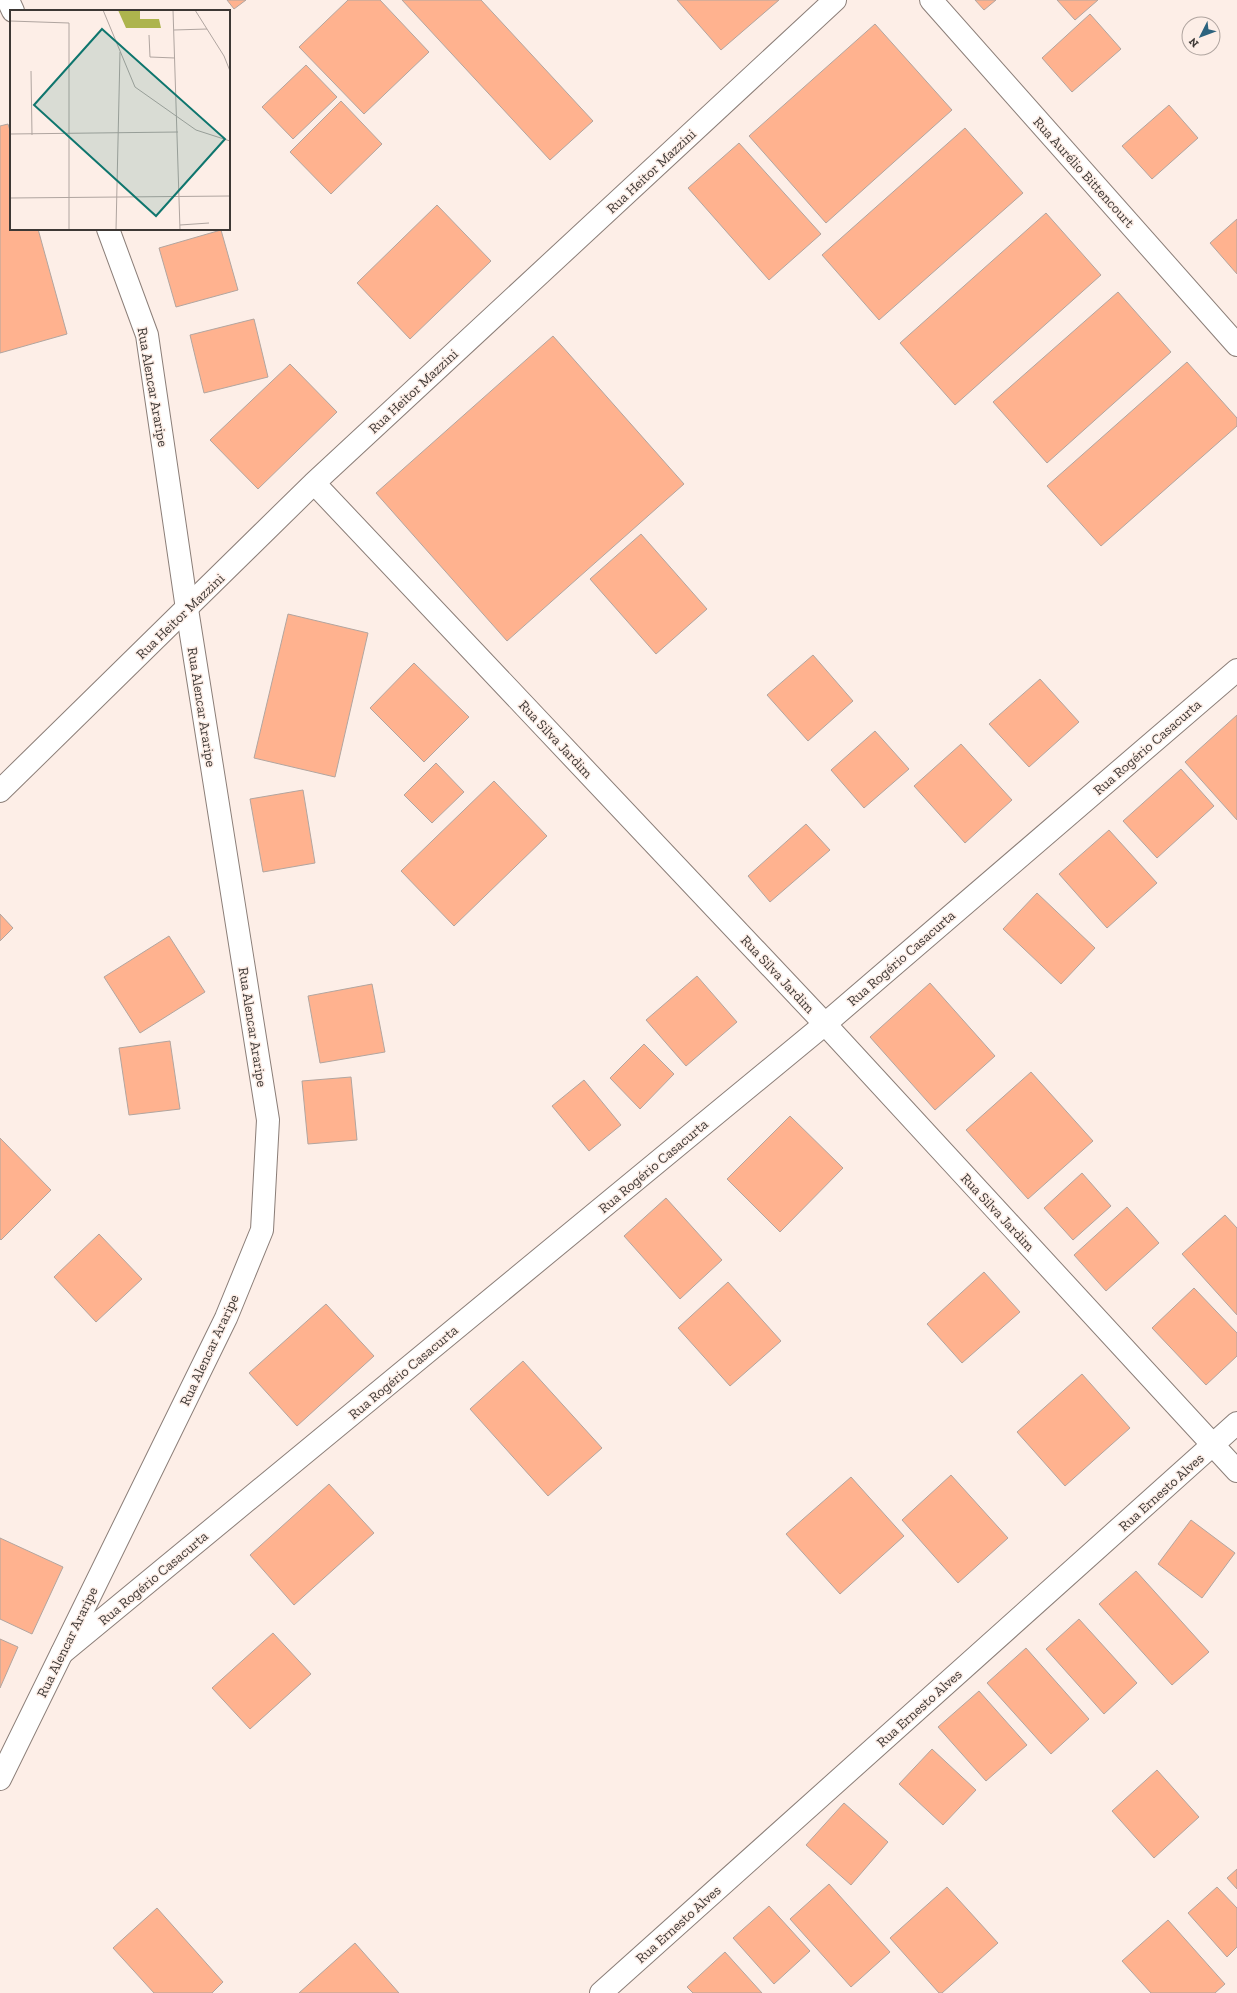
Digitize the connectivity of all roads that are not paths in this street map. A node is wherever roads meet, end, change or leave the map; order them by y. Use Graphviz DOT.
graph roads {
  1 [pos="8,0"];
  2 [pos="835,0"];
  3 [pos="931,0"];
  4 [pos="13,10"];
  5 [pos="108,230"];
  6 [pos="1237,345"];
  7 [pos="314,483"];
  8 [pos="187,609"];
  9 [pos="1237,670"];
  10 [pos="0,791"];
  11 [pos="825,1024"];
  12 [pos="1237,1424"];
  13 [pos="1213,1446"];
  14 [pos="1237,1471"];
  15 [pos="62,1653"];
  16 [pos="0,1779"];
  17 [pos="601,1993"];
  1 -- 4 [label="street"];
  2 -- 7 [label="street, Rua Heitor Mazzini"];
  3 -- 6 [label="street, Rua Aurélio Bittencourt"];
  5 -- 8 [label="street, Rua Alencar Araripe"];
  7 -- 8 [label="street, Rua Heitor Mazzini"];
  7 -- 11 [label="street, Rua Silva Jardim"];
  8 -- 10 [label="street, Rua Heitor Mazzini"];
  8 -- 15 [label="street, Rua Alencar Araripe"];
  9 -- 11 [label="street, Rua Rogério Casacurta"];
  11 -- 13 [label="street, Rua Silva Jardim"];
  11 -- 15 [label="street, Rua Rogério Casacurta"];
  12 -- 13 [label="street, Rua Ernesto Alves"];
  13 -- 14 [label="street, Rua Silva Jardim"];
  13 -- 17 [label="street, Rua Ernesto Alves"];
  15 -- 16 [label="street, Rua Alencar Araripe"];
}
